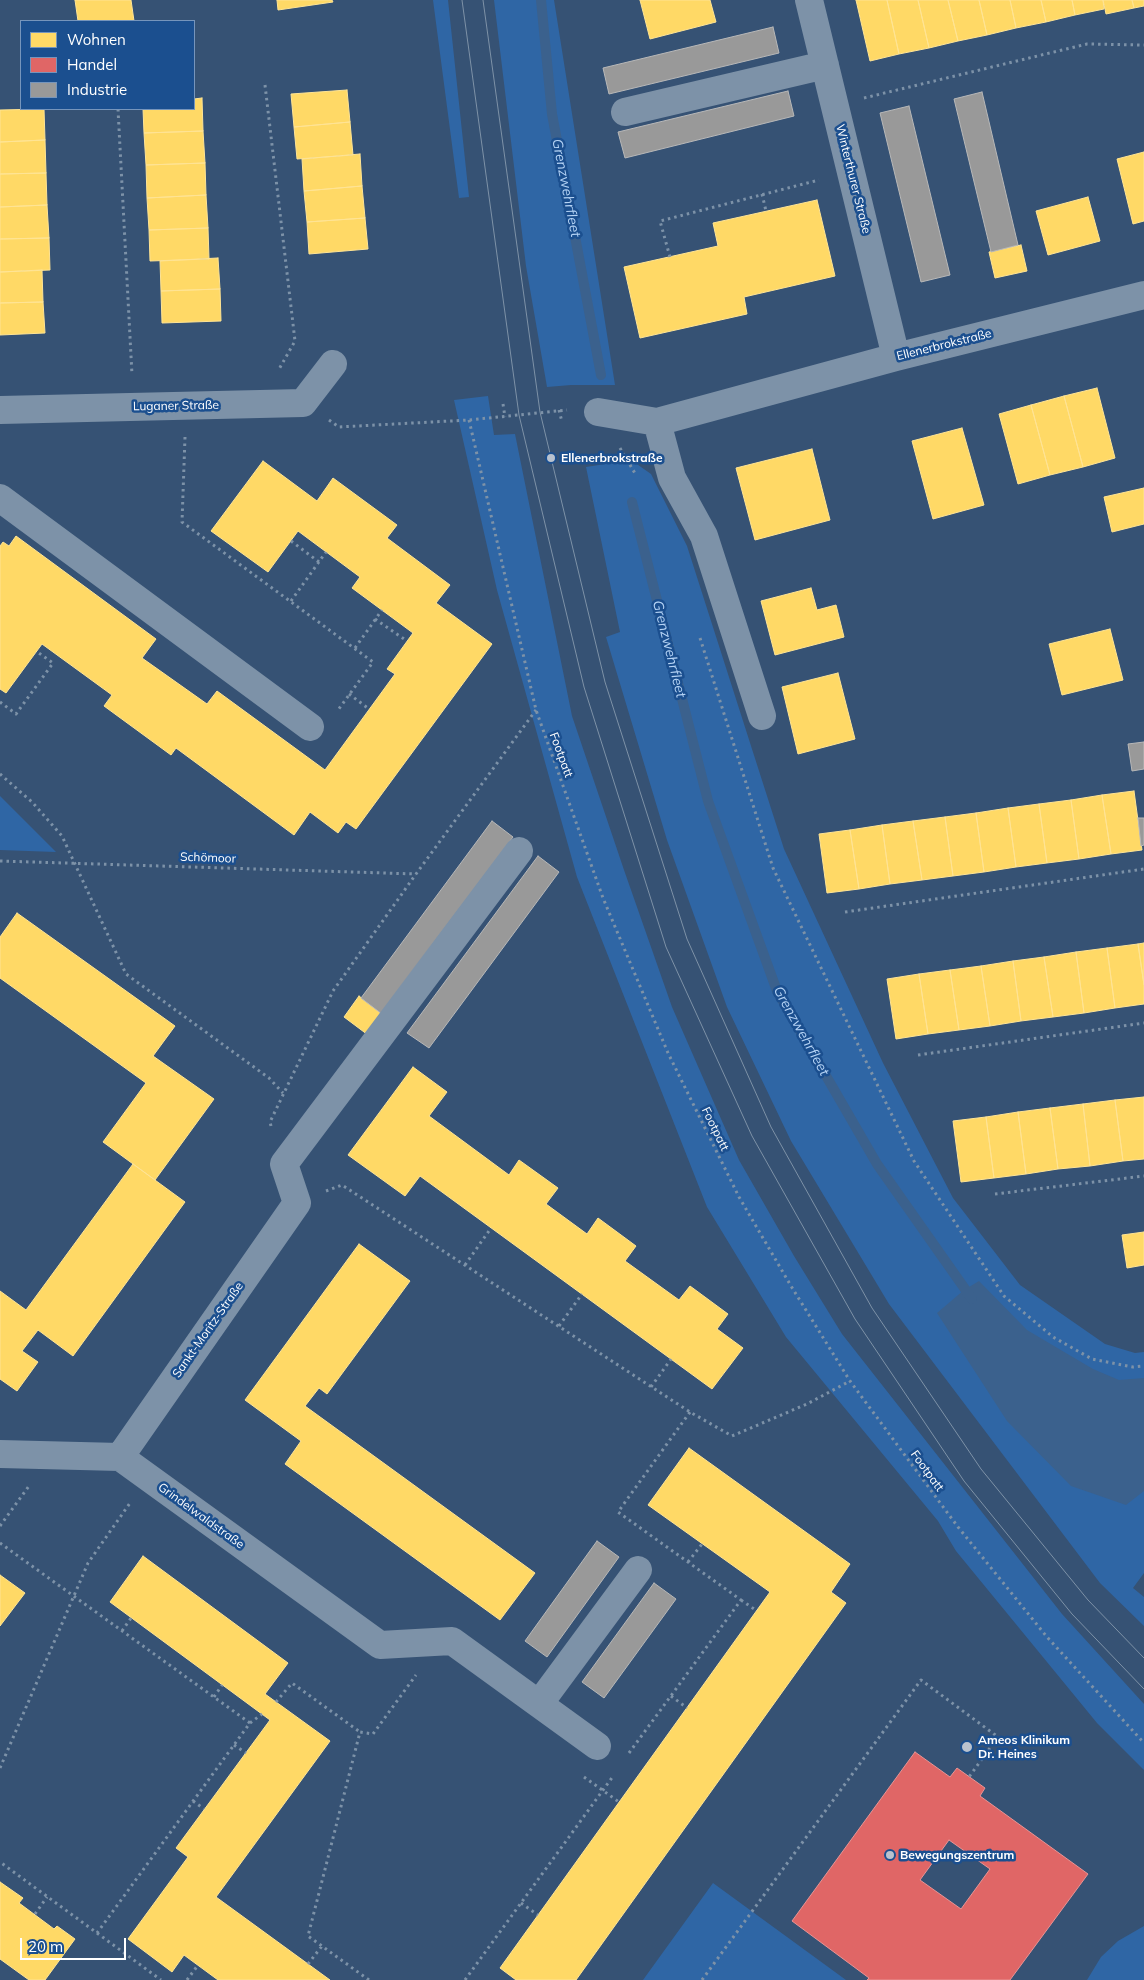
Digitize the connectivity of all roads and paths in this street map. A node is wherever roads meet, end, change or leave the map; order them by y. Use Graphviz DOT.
graph roads {
  1 [pos="809,0"];
  2 [pos="1144,46"];
  3 [pos="825,65"];
  4 [pos="265,85"];
  5 [pos="834,105"];
  6 [pos="118,110"];
  7 [pos="625,112"];
  8 [pos="851,171"];
  9 [pos="762,194"];
  10 [pos="766,211"];
  11 [pos="670,257"];
  12 [pos="1144,295"];
  13 [pos="896,357"];
  14 [pos="333,364"];
  15 [pos="303,403"];
  16 [pos="259,404"];
  17 [pos="503,404"];
  18 [pos="186,406"];
  19 [pos="134,407"];
  20 [pos="0,410"];
  21 [pos="559,410"];
  22 [pos="598,412"];
  23 [pos="505,417"];
  24 [pos="469,420"];
  25 [pos="562,422"];
  26 [pos="657,422"];
  27 [pos="638,478"];
  28 [pos="0,498"];
  29 [pos="291,541"];
  30 [pos="326,552"];
  31 [pos="319,562"];
  32 [pos="291,602"];
  33 [pos="382,610"];
  34 [pos="375,619"];
  35 [pos="698,633"];
  36 [pos="407,641"];
  37 [pos="355,648"];
  38 [pos="36,651"];
  39 [pos="349,694"];
  40 [pos="0,702"];
  41 [pos="369,709"];
  42 [pos="536,710"];
  43 [pos="762,716"];
  44 [pos="321,721"];
  45 [pos="0,774"];
  46 [pos="518,851"];
  47 [pos="0,861"];
  48 [pos="75,863"];
  49 [pos="1144,869"];
  50 [pos="416,874"];
  51 [pos="845,912"];
  52 [pos="1144,1023"];
  53 [pos="918,1055"];
  54 [pos="283,1094"];
  55 [pos="284,1164"];
  56 [pos="1144,1176"];
  57 [pos="995,1194"];
  58 [pos="297,1203"];
  59 [pos="491,1228"];
  60 [pos="465,1265"];
  61 [pos="582,1294"];
  62 [pos="559,1326"];
  63 [pos="671,1359"];
  64 [pos="1144,1366"];
  65 [pos="850,1381"];
  66 [pos="651,1387"];
  67 [pos="690,1412"];
  68 [pos="0,1454"];
  69 [pos="51,1455"];
  70 [pos="120,1457"];
  71 [pos="148,1478"];
  72 [pos="0,1526"];
  73 [pos="0,1543"];
  74 [pos="702,1544"];
  75 [pos="688,1562"];
  76 [pos="638,1570"];
  77 [pos="75,1596"];
  78 [pos="741,1600"];
  79 [pos="756,1611"];
  80 [pos="131,1618"];
  81 [pos="122,1631"];
  82 [pos="418,1673"];
  83 [pos="222,1685"];
  84 [pos="671,1696"];
  85 [pos="214,1697"];
  86 [pos="276,1702"];
  87 [pos="539,1704"];
  88 [pos="687,1708"];
  89 [pos="262,1714"];
  90 [pos="250,1723"];
  91 [pos="360,1732"];
  92 [pos="1144,1743"];
  93 [pos="234,1745"];
  94 [pos="597,1746"];
  95 [pos="246,1754"];
  96 [pos="625,1759"];
  97 [pos="620,1767"];
  98 [pos="0,1768"];
  99 [pos="969,1777"];
  100 [pos="602,1790"];
  101 [pos="193,1801"];
  102 [pos="619,1802"];
  103 [pos="204,1809"];
  104 [pos="0,1862"];
  105 [pos="47,1897"];
  106 [pos="521,1903"];
  107 [pos="35,1914"];
  108 [pos="538,1916"];
  109 [pos="97,1933"];
  110 [pos="322,1946"];
  111 [pos="308,1964"];
  112 [pos="198,1965"];
  113 [pos="161,1980"];
  114 [pos="187,1980"];
  115 [pos="369,1980"];
  116 [pos="465,1980"];
  117 [pos="702,1980"];
  1 -- 3 [label="street, Winterthurer Straße"];
  2 -- 5 [label="path"];
  3 -- 5 [label="street, Winterthurer Straße"];
  3 -- 7 [label="street"];
  4 -- 16 [label="path"];
  5 -- 8 [label="street, Winterthurer Straße"];
  6 -- 19 [label="path"];
  8 -- 9 [label="path"];
  8 -- 13 [label="street, Winterthurer Straße"];
  9 -- 10 [label="path"];
  9 -- 11 [label="path"];
  12 -- 13 [label="street, Ellenerbrokstraße"];
  13 -- 26 [label="street, Ellenerbrokstraße"];
  14 -- 15 [label="street"];
  15 -- 16 [label="street, Luganer Straße"];
  15 -- 24 [label="path"];
  16 -- 18 [label="street, Luganer Straße"];
  17 -- 23 [label="path"];
  18 -- 19 [label="street, Luganer Straße"];
  18 -- 32 [label="path"];
  19 -- 20 [label="street, Luganer Straße"];
  21 -- 22 [label="path"];
  21 -- 23 [label="path"];
  21 -- 25 [label="path"];
  22 -- 26 [label="street, Ellenerbrokstraße"];
  22 -- 27 [label="path"];
  23 -- 24 [label="path"];
  24 -- 42 [label="path, Footpatt"];
  26 -- 43 [label="street"];
  28 -- 44 [label="street"];
  29 -- 31 [label="path"];
  30 -- 31 [label="path"];
  31 -- 32 [label="path"];
  32 -- 37 [label="path"];
  33 -- 34 [label="path"];
  34 -- 36 [label="path"];
  34 -- 37 [label="path"];
  35 -- 64 [label="path"];
  37 -- 39 [label="path"];
  38 -- 40 [label="path"];
  39 -- 41 [label="path"];
  39 -- 44 [label="path"];
  42 -- 50 [label="path"];
  42 -- 65 [label="path, Footpatt"];
  45 -- 48 [label="path"];
  46 -- 55 [label="street"];
  47 -- 48 [label="path, Schömoor"];
  48 -- 50 [label="path, Schömoor"];
  48 -- 54 [label="path"];
  49 -- 51 [label="path"];
  50 -- 54 [label="path"];
  52 -- 53 [label="path"];
  54 -- 55 [label="path"];
  55 -- 58 [label="street"];
  56 -- 57 [label="path"];
  58 -- 60 [label="path"];
  58 -- 70 [label="street, Sankt-Moritz-Straße"];
  59 -- 60 [label="path"];
  60 -- 62 [label="path"];
  61 -- 62 [label="path"];
  62 -- 66 [label="path"];
  63 -- 66 [label="path"];
  65 -- 67 [label="path"];
  65 -- 92 [label="path, Footpatt"];
  66 -- 67 [label="path"];
  67 -- 75 [label="path"];
  68 -- 69 [label="street"];
  69 -- 70 [label="street"];
  69 -- 72 [label="path"];
  70 -- 71 [label="street, Grindelwaldstraße"];
  71 -- 77 [label="path"];
  71 -- 87 [label="street, Grindelwaldstraße"];
  73 -- 77 [label="path"];
  74 -- 75 [label="path"];
  75 -- 78 [label="path"];
  76 -- 87 [label="street"];
  77 -- 81 [label="path"];
  77 -- 98 [label="path"];
  78 -- 79 [label="path"];
  78 -- 84 [label="path"];
  80 -- 81 [label="path"];
  81 -- 85 [label="path"];
  82 -- 91 [label="path"];
  83 -- 85 [label="path"];
  84 -- 88 [label="path"];
  84 -- 96 [label="path"];
  85 -- 90 [label="path"];
  86 -- 91 [label="path"];
  87 -- 94 [label="street"];
  89 -- 90 [label="path"];
  90 -- 93 [label="path"];
  91 -- 110 [label="path"];
  93 -- 95 [label="path"];
  93 -- 101 [label="path"];
  97 -- 100 [label="path"];
  99 -- 117 [label="path"];
  100 -- 102 [label="path"];
  100 -- 106 [label="path"];
  101 -- 103 [label="path"];
  101 -- 109 [label="path"];
  104 -- 105 [label="path"];
  105 -- 107 [label="path"];
  105 -- 109 [label="path"];
  106 -- 108 [label="path"];
  106 -- 116 [label="path"];
  109 -- 113 [label="path"];
  110 -- 111 [label="path"];
  110 -- 115 [label="path"];
  112 -- 114 [label="path"];
}
